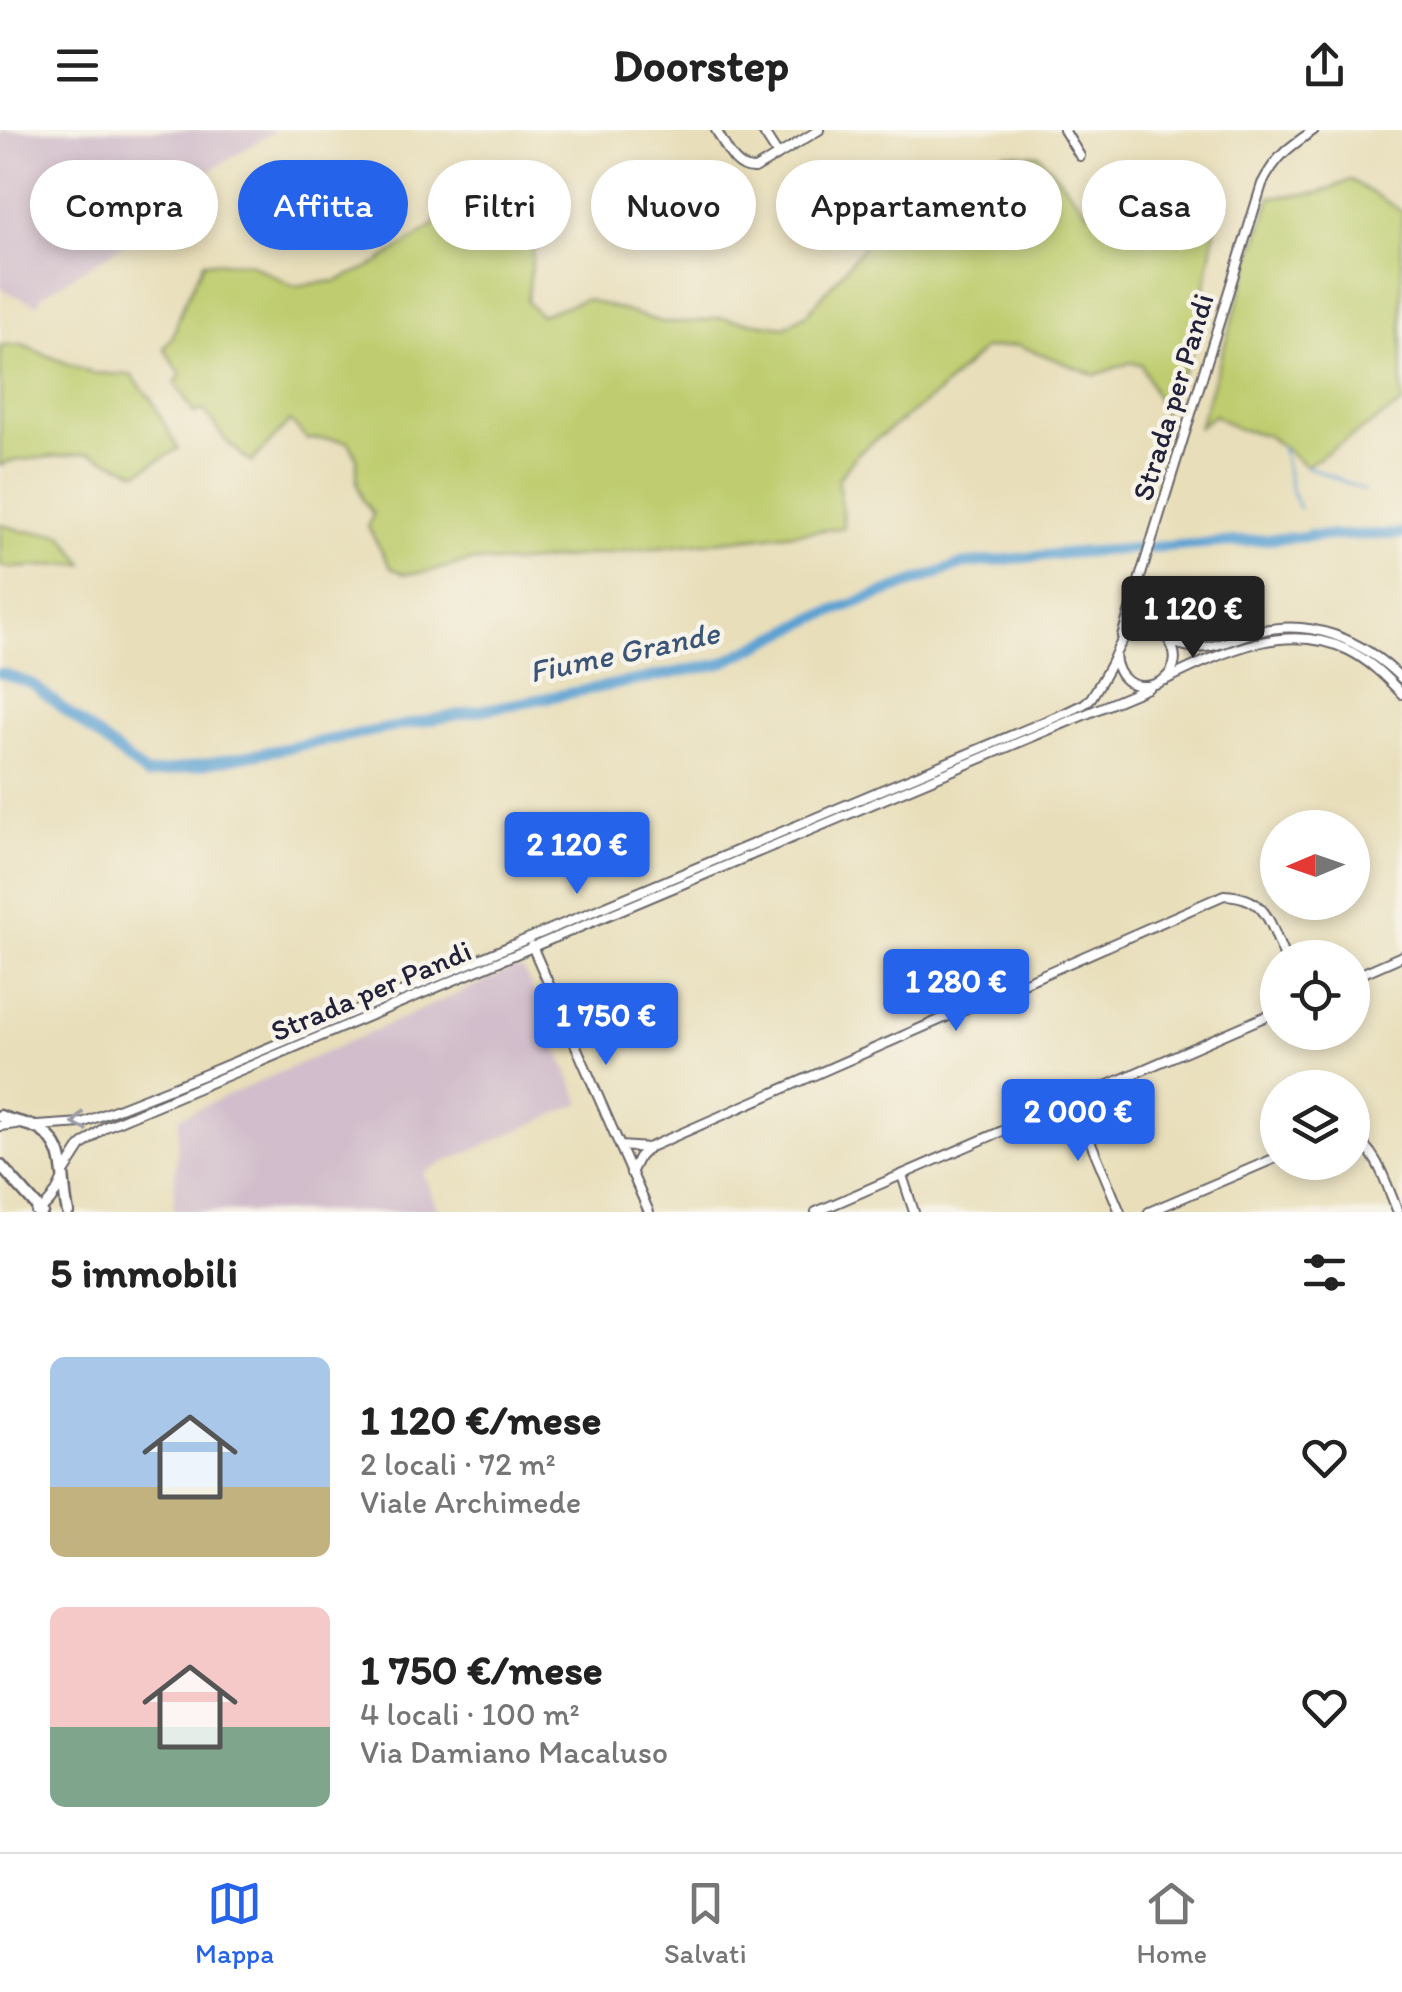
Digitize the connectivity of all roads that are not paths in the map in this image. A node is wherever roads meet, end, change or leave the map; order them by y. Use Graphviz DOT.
graph roads {
  1 [pos="716,130"];
  2 [pos="762,130"];
  3 [pos="819,130"];
  4 [pos="1064,130"];
  5 [pos="1314,130"];
  6 [pos="778,155"];
  7 [pos="1080,156"];
  8 [pos="1140,582"];
  9 [pos="1166,637"];
  10 [pos="1121,639"];
  11 [pos="1115,654"];
  12 [pos="1402,679"];
  13 [pos="1158,684"];
  14 [pos="1402,694"];
  15 [pos="528,938"];
  16 [pos="1277,940"];
  17 [pos="533,948"];
  18 [pos="1402,956"];
  19 [pos="1370,970"];
  20 [pos="1260,1019"];
  21 [pos="1072,1100"];
  22 [pos="0,1116"];
  23 [pos="25,1125"];
  24 [pos="0,1126"];
  25 [pos="620,1146"];
  26 [pos="648,1148"];
  27 [pos="1370,1152"];
  28 [pos="0,1165"];
  29 [pos="1260,1166"];
  30 [pos="631,1172"];
  31 [pos="902,1174"];
  32 [pos="62,1178"];
  33 [pos="39,1211"];
  34 [pos="68,1212"];
  35 [pos="649,1212"];
  36 [pos="816,1212"];
  37 [pos="914,1212"];
  38 [pos="1120,1212"];
  39 [pos="1149,1212"];
  40 [pos="1398,1212"];
  1 -- 6 [label="street"];
  2 -- 6 [label="street"];
  3 -- 6 [label="street"];
  4 -- 7 [label="street"];
  5 -- 8 [label="street, Strada per Pandi"];
  8 -- 9 [label="street"];
  8 -- 10 [label="street, Strada per Pandi"];
  9 -- 10 [label="street"];
  9 -- 12 [label="street"];
  9 -- 13 [label="street"];
  10 -- 11 [label="street, Strada per Pandi"];
  11 -- 13 [label="street"];
  11 -- 15 [label="street, Strada per Pandi"];
  13 -- 14 [label="street, Strada per Pandi"];
  13 -- 17 [label="street, Strada per Pandi"];
  15 -- 17 [label="street"];
  15 -- 23 [label="street, Strada per Pandi, one-way"];
  16 -- 26 [label="street"];
  17 -- 25 [label="street"];
  17 -- 32 [label="street, Strada per Pandi"];
  18 -- 19 [label="street"];
  20 -- 21 [label="street"];
  21 -- 31 [label="street"];
  21 -- 38 [label="street"];
  22 -- 23 [label="street"];
  23 -- 24 [label="street, Strada per Pandi"];
  23 -- 32 [label="street"];
  25 -- 26 [label="street"];
  25 -- 30 [label="street"];
  26 -- 30 [label="street"];
  27 -- 40 [label="street"];
  28 -- 33 [label="street"];
  29 -- 39 [label="street"];
  30 -- 35 [label="street"];
  31 -- 36 [label="street"];
  31 -- 37 [label="street"];
  32 -- 33 [label="street, Strada per Pandi"];
  32 -- 34 [label="street"];
}
